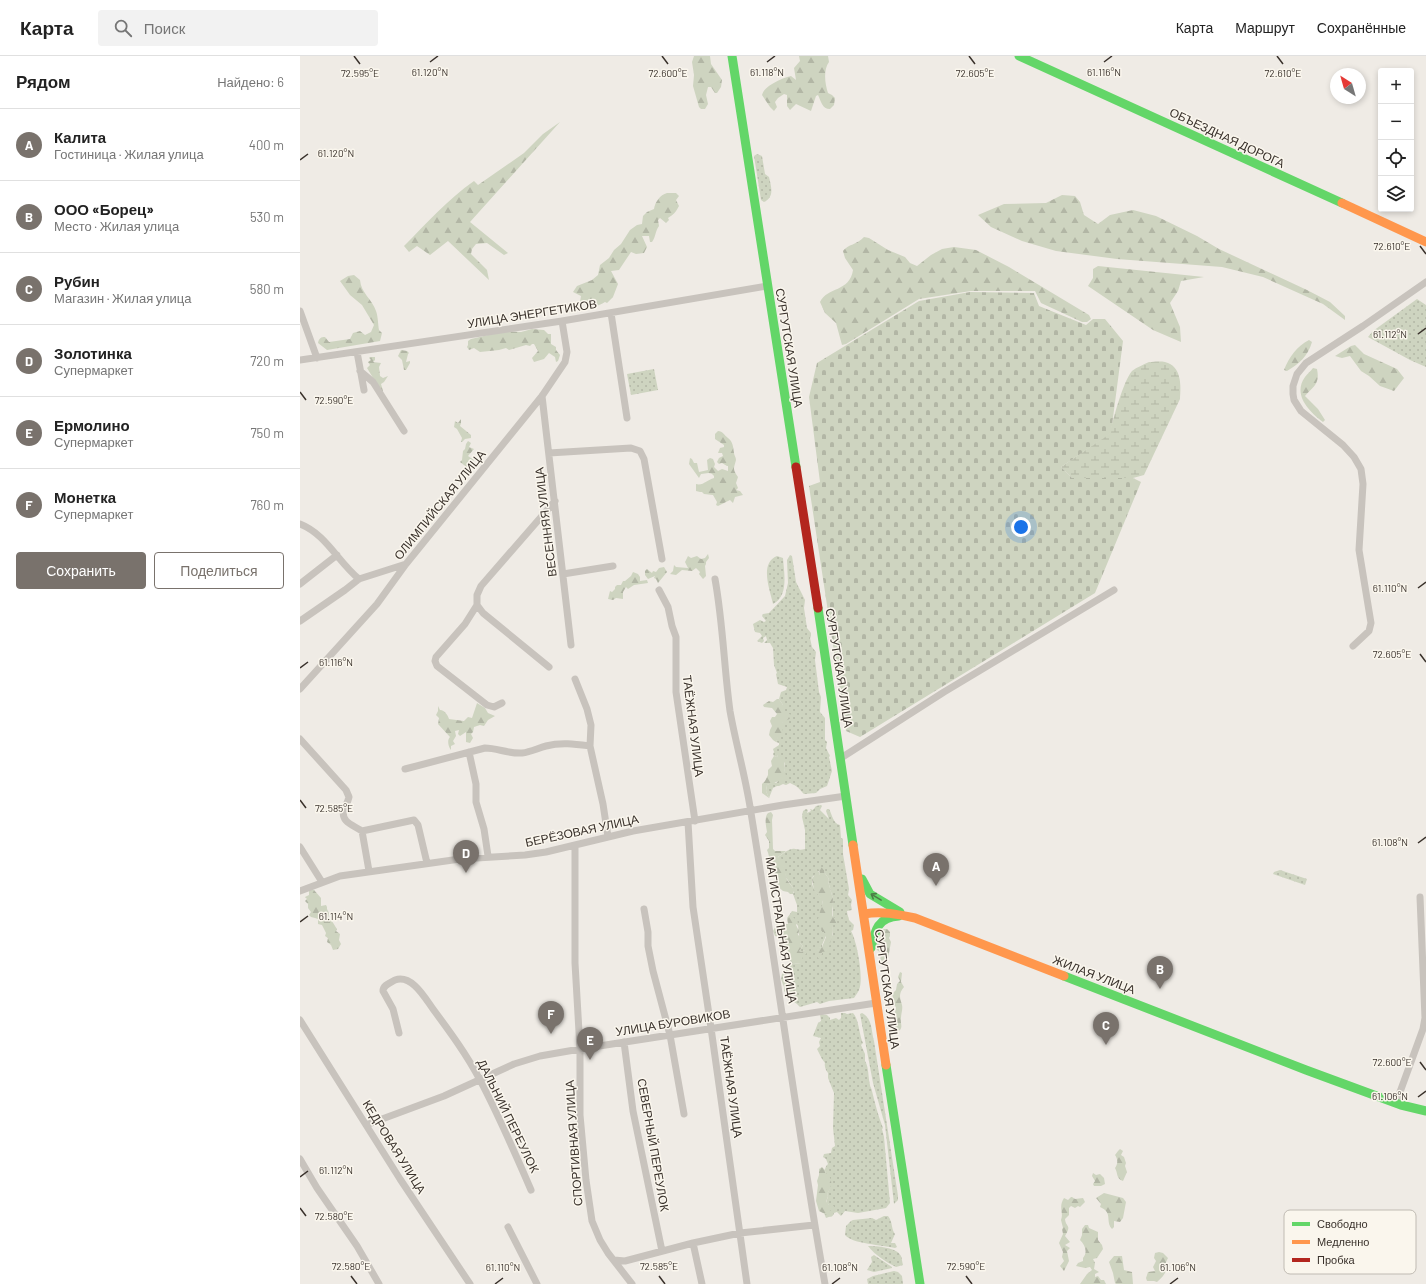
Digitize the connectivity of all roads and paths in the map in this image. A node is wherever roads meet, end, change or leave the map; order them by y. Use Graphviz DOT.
graph roads {
  1 [pos="732,56"];
  2 [pos="1019,56"];
  3 [pos="1426,242"];
  4 [pos="1426,282"];
  5 [pos="767,286"];
  6 [pos="300,311"];
  7 [pos="611,313"];
  8 [pos="562,321"];
  9 [pos="358,352"];
  10 [pos="317,358"];
  11 [pos="300,360"];
  12 [pos="360,371"];
  13 [pos="364,390"];
  14 [pos="542,396"];
  15 [pos="627,418"];
  16 [pos="404,430"];
  17 [pos="549,453"];
  18 [pos="555,501"];
  19 [pos="300,524"];
  20 [pos="337,555"];
  21 [pos="662,559"];
  22 [pos="406,564"];
  23 [pos="613,566"];
  24 [pos="563,574"];
  25 [pos="359,579"];
  26 [pos="715,579"];
  27 [pos="300,584"];
  28 [pos="659,590"];
  29 [pos="1114,590"];
  30 [pos="478,605"];
  31 [pos="300,621"];
  32 [pos="571,645"];
  33 [pos="1353,646"];
  34 [pos="549,667"];
  35 [pos="575,679"];
  36 [pos="300,689"];
  37 [pos="502,703"];
  38 [pos="300,739"];
  39 [pos="590,746"];
  40 [pos="469,752"];
  41 [pos="840,758"];
  42 [pos="405,768"];
  43 [pos="846,796"];
  44 [pos="751,810"];
  45 [pos="692,821"];
  46 [pos="362,831"];
  47 [pos="608,837"];
  48 [pos="574,845"];
  49 [pos="300,847"];
  50 [pos="488,856"];
  51 [pos="427,863"];
  52 [pos="857,866"];
  53 [pos="369,871"];
  54 [pos="322,882"];
  55 [pos="300,891"];
  56 [pos="1420,897"];
  57 [pos="644,909"];
  58 [pos="864,914"];
  59 [pos="909,917"];
  60 [pos="869,956"];
  61 [pos="876,1003"];
  62 [pos="783,1017"];
  63 [pos="300,1020"];
  64 [pos="711,1028"];
  65 [pos="399,1032"];
  66 [pos="670,1035"];
  67 [pos="624,1042"];
  68 [pos="580,1049"];
  69 [pos="480,1080"];
  70 [pos="1396,1103"];
  71 [pos="1426,1111"];
  72 [pos="684,1114"];
  73 [pos="366,1124"];
  74 [pos="300,1159"];
  75 [pos="531,1190"];
  76 [pos="814,1225"];
  77 [pos="508,1227"];
  78 [pos="740,1233"];
  79 [pos="693,1243"];
  80 [pos="662,1251"];
  81 [pos="614,1260"];
  82 [pos="379,1284"];
  83 [pos="470,1284"];
  84 [pos="537,1284"];
  85 [pos="632,1284"];
  86 [pos="702,1284"];
  87 [pos="747,1284"];
  88 [pos="825,1284"];
  89 [pos="920,1284"];
  1 -- 5 [label="main road, СУРГУТСКАЯ УЛИЦА"];
  2 -- 3 [label="main road, ОБЪЕЗДНАЯ ДОРОГА"];
  4 -- 33 [label="street"];
  5 -- 7 [label="street, УЛИЦА ЭНЕРГЕТИКОВ"];
  5 -- 41 [label="main road, СУРГУТСКАЯ УЛИЦА"];
  6 -- 10 [label="street"];
  7 -- 8 [label="street, УЛИЦА ЭНЕРГЕТИКОВ"];
  7 -- 15 [label="street"];
  8 -- 9 [label="street, УЛИЦА ЭНЕРГЕТИКОВ"];
  8 -- 14 [label="street, ОЛИМПИЙСКАЯ УЛИЦА"];
  9 -- 10 [label="street, УЛИЦА ЭНЕРГЕТИКОВ"];
  9 -- 12 [label="street"];
  10 -- 11 [label="street, УЛИЦА ЭНЕРГЕТИКОВ"];
  12 -- 13 [label="street"];
  12 -- 16 [label="street"];
  14 -- 17 [label="street, ВЕСЕННЯЯ УЛИЦА"];
  14 -- 22 [label="street, ОЛИМПИЙСКАЯ УЛИЦА"];
  17 -- 18 [label="street, ВЕСЕННЯЯ УЛИЦА"];
  17 -- 21 [label="street"];
  18 -- 24 [label="street, ВЕСЕННЯЯ УЛИЦА"];
  18 -- 30 [label="street"];
  19 -- 20 [label="street"];
  20 -- 25 [label="street"];
  20 -- 27 [label="street"];
  22 -- 25 [label="street"];
  22 -- 36 [label="street, ОЛИМПИЙСКАЯ УЛИЦА"];
  23 -- 24 [label="street"];
  24 -- 32 [label="street, ВЕСЕННЯЯ УЛИЦА"];
  25 -- 31 [label="street"];
  26 -- 44 [label="street, МАГИСТРАЛЬНАЯ УЛИЦА"];
  28 -- 45 [label="street, ТАЁЖНАЯ УЛИЦА"];
  29 -- 41 [label="street"];
  30 -- 34 [label="street"];
  30 -- 37 [label="street"];
  35 -- 39 [label="street"];
  38 -- 46 [label="street"];
  39 -- 40 [label="street"];
  39 -- 47 [label="street"];
  40 -- 42 [label="street"];
  40 -- 50 [label="street"];
  41 -- 43 [label="main road, СУРГУТСКАЯ УЛИЦА"];
  43 -- 44 [label="street, БЕРЁЗОВАЯ УЛИЦА"];
  43 -- 52 [label="main road, СУРГУТСКАЯ УЛИЦА"];
  44 -- 45 [label="street, БЕРЁЗОВАЯ УЛИЦА"];
  44 -- 62 [label="street, МАГИСТРАЛЬНАЯ УЛИЦА"];
  45 -- 47 [label="street, БЕРЁЗОВАЯ УЛИЦА"];
  45 -- 64 [label="street, ТАЁЖНАЯ УЛИЦА"];
  46 -- 51 [label="street"];
  46 -- 53 [label="street"];
  47 -- 48 [label="street, БЕРЁЗОВАЯ УЛИЦА"];
  48 -- 50 [label="street, БЕРЁЗОВАЯ УЛИЦА"];
  48 -- 68 [label="street, СПОРТИВНАЯ УЛИЦА"];
  49 -- 54 [label="street"];
  50 -- 51 [label="street, БЕРЁЗОВАЯ УЛИЦА"];
  51 -- 53 [label="street, БЕРЁЗОВАЯ УЛИЦА"];
  52 -- 58 [label="main road, СУРГУТСКАЯ УЛИЦА"];
  59 -- 52 [label="main road, one-way"];
  53 -- 54 [label="street, БЕРЁЗОВАЯ УЛИЦА"];
  54 -- 55 [label="street, БЕРЁЗОВАЯ УЛИЦА"];
  56 -- 70 [label="street"];
  57 -- 66 [label="street"];
  58 -- 59 [label="main road, ЖИЛАЯ УЛИЦА"];
  58 -- 60 [label="main road, СУРГУТСКАЯ УЛИЦА"];
  59 -- 60 [label="main road"];
  59 -- 70 [label="main road, ЖИЛАЯ УЛИЦА"];
  60 -- 61 [label="main road, СУРГУТСКАЯ УЛИЦА"];
  61 -- 62 [label="street, УЛИЦА БУРОВИКОВ"];
  61 -- 89 [label="main road, СУРГУТСКАЯ УЛИЦА"];
  62 -- 64 [label="street, УЛИЦА БУРОВИКОВ"];
  62 -- 76 [label="street, МАГИСТРАЛЬНАЯ УЛИЦА"];
  63 -- 73 [label="street, КЕДРОВАЯ УЛИЦА"];
  64 -- 66 [label="street, УЛИЦА БУРОВИКОВ"];
  64 -- 78 [label="street, ТАЁЖНАЯ УЛИЦА"];
  65 -- 69 [label="street, ДАЛЬНИЙ ПЕРЕУЛОК"];
  66 -- 67 [label="street, УЛИЦА БУРОВИКОВ"];
  66 -- 72 [label="street"];
  67 -- 68 [label="street, УЛИЦА БУРОВИКОВ"];
  67 -- 80 [label="street, СЕВЕРНЫЙ ПЕРЕУЛОК"];
  68 -- 69 [label="street, УЛИЦА БУРОВИКОВ"];
  68 -- 81 [label="street, СПОРТИВНАЯ УЛИЦА"];
  69 -- 73 [label="street, УЛИЦА БУРОВИКОВ"];
  69 -- 75 [label="street, ДАЛЬНИЙ ПЕРЕУЛОК"];
  70 -- 71 [label="main road, ЖИЛАЯ УЛИЦА"];
  73 -- 83 [label="street, КЕДРОВАЯ УЛИЦА"];
  74 -- 82 [label="street"];
  76 -- 78 [label="street"];
  76 -- 88 [label="street, МАГИСТРАЛЬНАЯ УЛИЦА"];
  77 -- 84 [label="street"];
  78 -- 79 [label="street"];
  78 -- 87 [label="street, ТАЁЖНАЯ УЛИЦА"];
  79 -- 80 [label="street"];
  79 -- 86 [label="street"];
  80 -- 81 [label="street"];
  81 -- 85 [label="street, СПОРТИВНАЯ УЛИЦА"];
}
